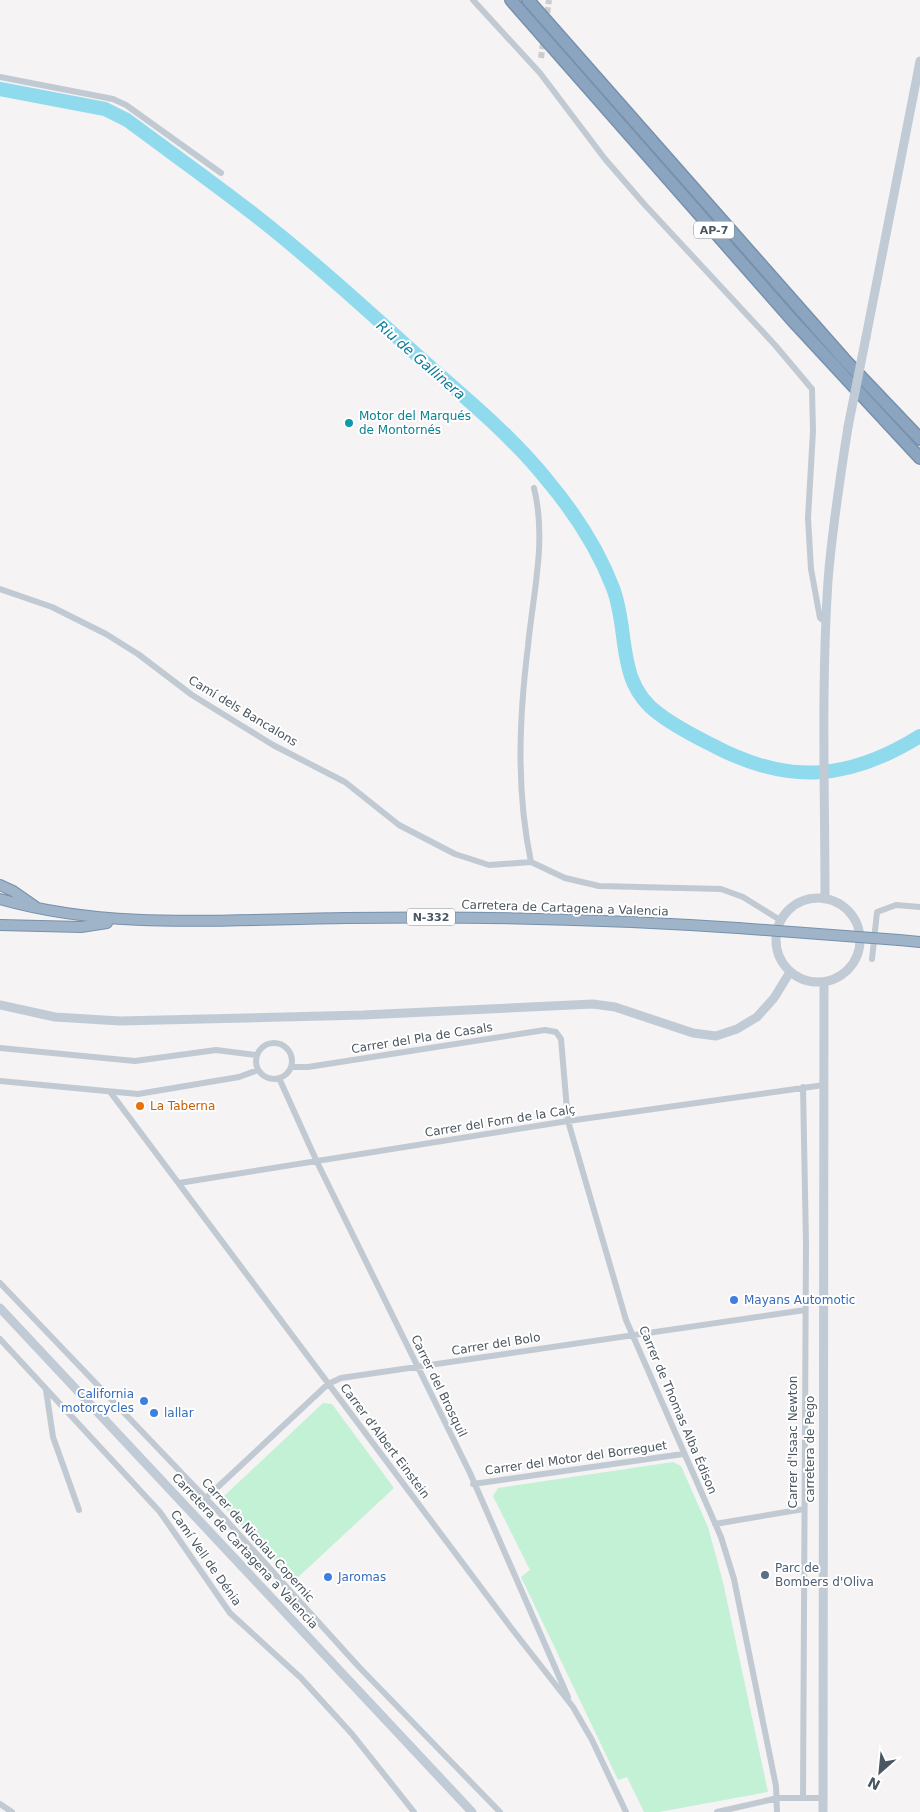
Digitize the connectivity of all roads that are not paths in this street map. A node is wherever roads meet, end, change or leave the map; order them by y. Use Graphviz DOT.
graph roads {
  1 [pos="473,0"];
  2 [pos="511,0"];
  3 [pos="528,0"];
  4 [pos="920,61"];
  5 [pos="0,77"];
  6 [pos="221,173"];
  7 [pos="920,439"];
  8 [pos="920,458"];
  9 [pos="534,488"];
  10 [pos="0,589"];
  11 [pos="826,622"];
  12 [pos="531,862"];
  13 [pos="0,885"];
  14 [pos="0,899"];
  15 [pos="825,899"];
  16 [pos="920,907"];
  17 [pos="39,909"];
  18 [pos="123,920"];
  19 [pos="780,920"];
  20 [pos="0,925"];
  21 [pos="920,942"];
  22 [pos="872,958"];
  23 [pos="790,972"];
  24 [pos="824,982"];
  25 [pos="0,1005"];
  26 [pos="556,1032"];
  27 [pos="0,1048"];
  28 [pos="256,1056"];
  29 [pos="291,1066"];
  30 [pos="258,1070"];
  31 [pos="279,1078"];
  32 [pos="0,1081"];
  33 [pos="824,1085"];
  34 [pos="803,1087"];
  35 [pos="111,1092"];
  36 [pos="568,1121"];
  37 [pos="317,1162"];
  38 [pos="180,1183"];
  39 [pos="0,1283"];
  40 [pos="0,1308"];
  41 [pos="805,1310"];
  42 [pos="634,1334"];
  43 [pos="0,1339"];
  44 [pos="417,1368"];
  45 [pos="328,1384"];
  46 [pos="46,1390"];
  47 [pos="683,1454"];
  48 [pos="473,1484"];
  49 [pos="206,1498"];
  50 [pos="804,1509"];
  51 [pos="80,1510"];
  52 [pos="715,1524"];
  53 [pos="573,1707"];
  54 [pos="804,1797"];
  55 [pos="778,1798"];
  56 [pos="823,1798"];
  57 [pos="0,1804"];
  58 [pos="12,1812"];
  59 [pos="414,1812"];
  60 [pos="472,1812"];
  61 [pos="500,1812"];
  62 [pos="626,1812"];
  63 [pos="717,1812"];
  64 [pos="778,1812"];
  65 [pos="823,1812"];
  1 -- 11 [label="street"];
  2 -- 8 [label="highway, AP-7"];
  3 -- 7 [label="highway, AP-7"];
  4 -- 11 [label="main road, bridge"];
  5 -- 6 [label="street"];
  9 -- 12 [label="street"];
  10 -- 12 [label="street, Camí dels Bancalons"];
  11 -- 15 [label="main road"];
  12 -- 19 [label="street"];
  13 -- 17 [label="highway"];
  14 -- 17 [label="highway, Carretera de Cartagena a Valencia / N-332"];
  15 -- 19 [label="main road"];
  15 -- 24 [label="main road"];
  16 -- 22 [label="street"];
  17 -- 18 [label="highway, Carretera de Cartagena a Valencia / N-332"];
  18 -- 20 [label="highway"];
  18 -- 21 [label="highway, Carretera de Cartagena a Valencia / N-332, bridge"];
  19 -- 23 [label="main road"];
  23 -- 24 [label="main road"];
  23 -- 25 [label="main road"];
  24 -- 33 [label="main road, carretera de Pego"];
  26 -- 29 [label="street, Carrer del Pla de Casals"];
  26 -- 36 [label="street, Carrer de Thomas Alba Édison"];
  27 -- 28 [label="street"];
  28 -- 29 [label="street"];
  28 -- 30 [label="street"];
  29 -- 31 [label="street"];
  30 -- 31 [label="street"];
  30 -- 35 [label="street"];
  31 -- 37 [label="street, Carrer del Brosquil"];
  32 -- 35 [label="street"];
  33 -- 34 [label="street, Carrer del Forn de la Calç"];
  33 -- 56 [label="main road, carretera de Pego"];
  34 -- 36 [label="street, Carrer del Forn de la Calç"];
  34 -- 41 [label="street, Carrer d'Isaac Newton"];
  35 -- 38 [label="street, Carrer d'Albert Einstein"];
  36 -- 37 [label="street, Carrer del Forn de la Calç"];
  36 -- 42 [label="street, Carrer de Thomas Alba Édison"];
  37 -- 38 [label="street, Carrer del Forn de la Calç"];
  37 -- 44 [label="street, Carrer del Brosquil"];
  38 -- 45 [label="street, Carrer d'Albert Einstein"];
  39 -- 49 [label="street, Carrer de Nicolau Copernic"];
  40 -- 60 [label="main road, Carretera de Cartagena a Valencia"];
  41 -- 42 [label="street, Carrer del Bolo"];
  41 -- 50 [label="street, Carrer d'Isaac Newton"];
  42 -- 44 [label="street, Carrer del Bolo"];
  42 -- 47 [label="street, Carrer de Thomas Alba Édison"];
  43 -- 46 [label="street, Camí Vell de Dénia"];
  44 -- 45 [label="street, Carrer del Bolo"];
  44 -- 48 [label="street, Carrer del Brosquil"];
  45 -- 49 [label="street, Carrer del Bolo"];
  45 -- 53 [label="street, Carrer d'Albert Einstein"];
  46 -- 51 [label="street"];
  46 -- 59 [label="street, Camí Vell de Dénia"];
  47 -- 48 [label="street, Carrer del Motor del Borreguet"];
  47 -- 52 [label="street, Carrer de Thomas Alba Édison"];
  48 -- 53 [label="street, Carrer del Brosquil"];
  49 -- 61 [label="street, Carrer de Nicolau Copernic"];
  50 -- 52 [label="street"];
  50 -- 54 [label="street, Carrer d'Isaac Newton"];
  52 -- 55 [label="street, Carrer de Thomas Alba Édison"];
  53 -- 62 [label="street, Carrer d'Albert Einstein"];
  54 -- 55 [label="street"];
  54 -- 56 [label="street"];
  55 -- 63 [label="street"];
  55 -- 64 [label="street, Carrer de Thomas Alba Édison"];
  56 -- 65 [label="main road, carretera de Pego"];
  57 -- 58 [label="street"];
}
